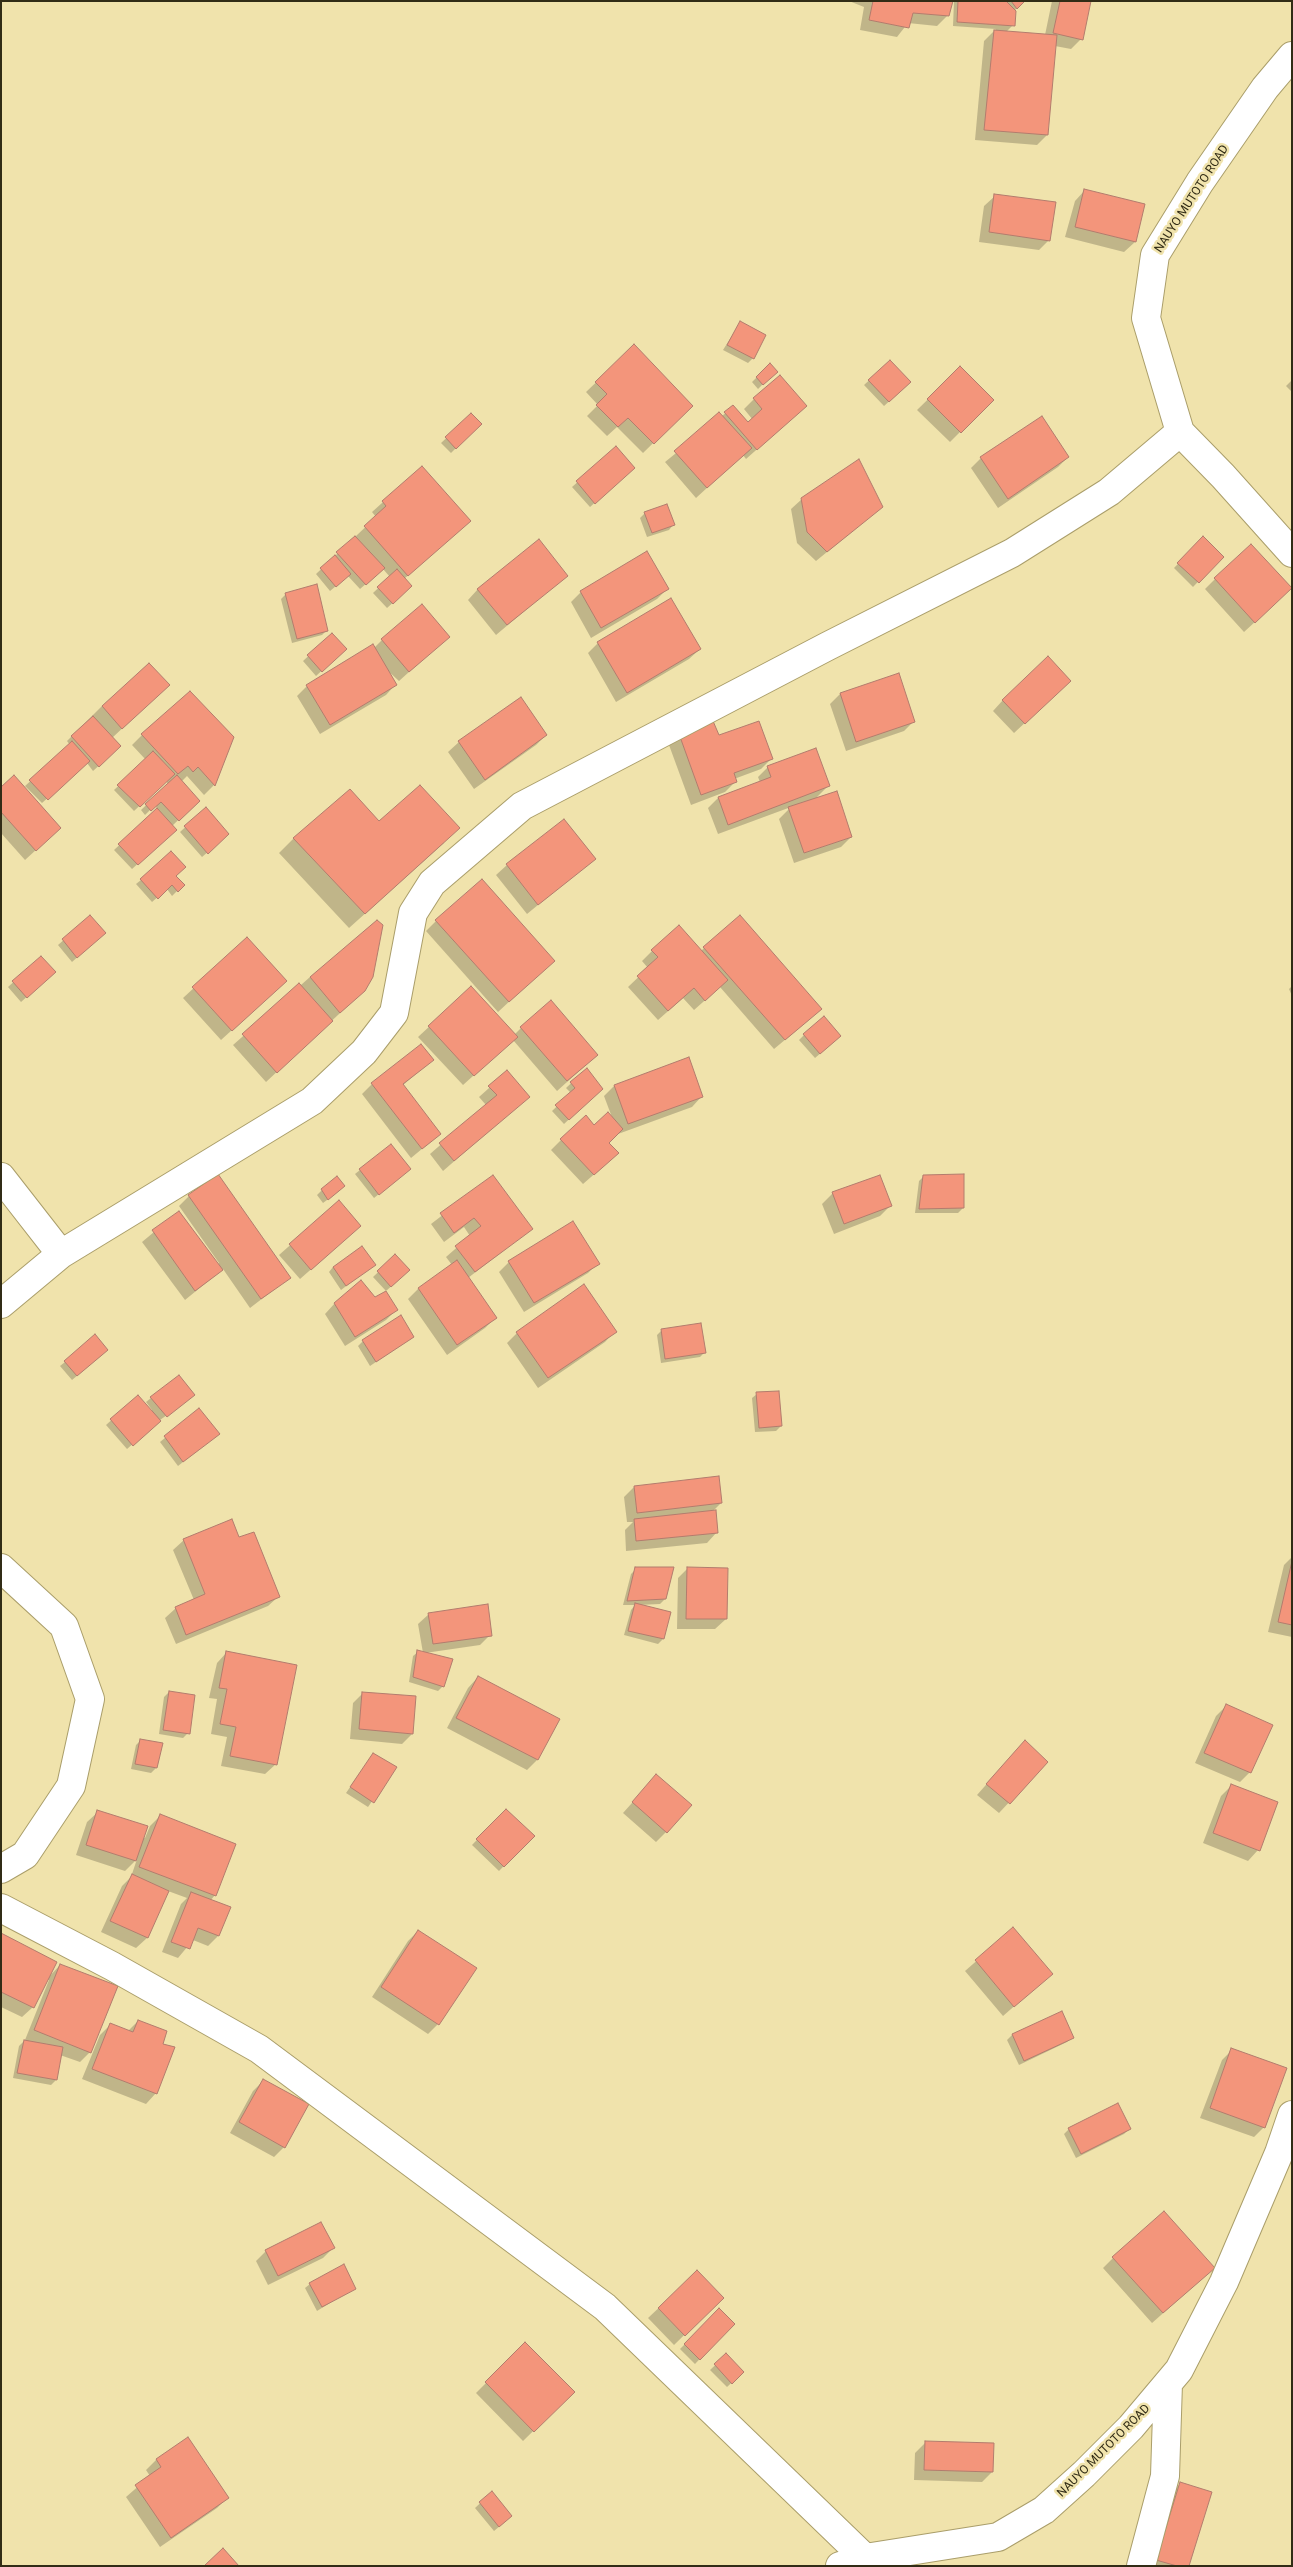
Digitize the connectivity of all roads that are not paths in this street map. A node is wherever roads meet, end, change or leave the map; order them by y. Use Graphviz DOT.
graph roads {
  1 [pos="1292,56"];
  2 [pos="1180,432"];
  3 [pos="1292,553"];
  4 [pos="1,1177"];
  5 [pos="61,1254"];
  6 [pos="1,1304"];
  7 [pos="1,1568"];
  8 [pos="1,1869"];
  9 [pos="1,1908"];
  10 [pos="1292,2116"];
  11 [pos="1168,2383"];
  12 [pos="852,2562"];
  13 [pos="1141,2566"];
  1 -- 2 [label="street, NAUYO MUTOTO ROAD"];
  2 -- 3 [label="street, NAUYO MUTOTO ROAD"];
  2 -- 5 [label="street"];
  4 -- 5 [label="street"];
  5 -- 6 [label="street"];
  7 -- 8 [label="street"];
  9 -- 12 [label="street"];
  10 -- 11 [label="street, NAUYO MUTOTO ROAD"];
  11 -- 12 [label="street, NAUYO MUTOTO ROAD"];
  11 -- 13 [label="street"];
}
